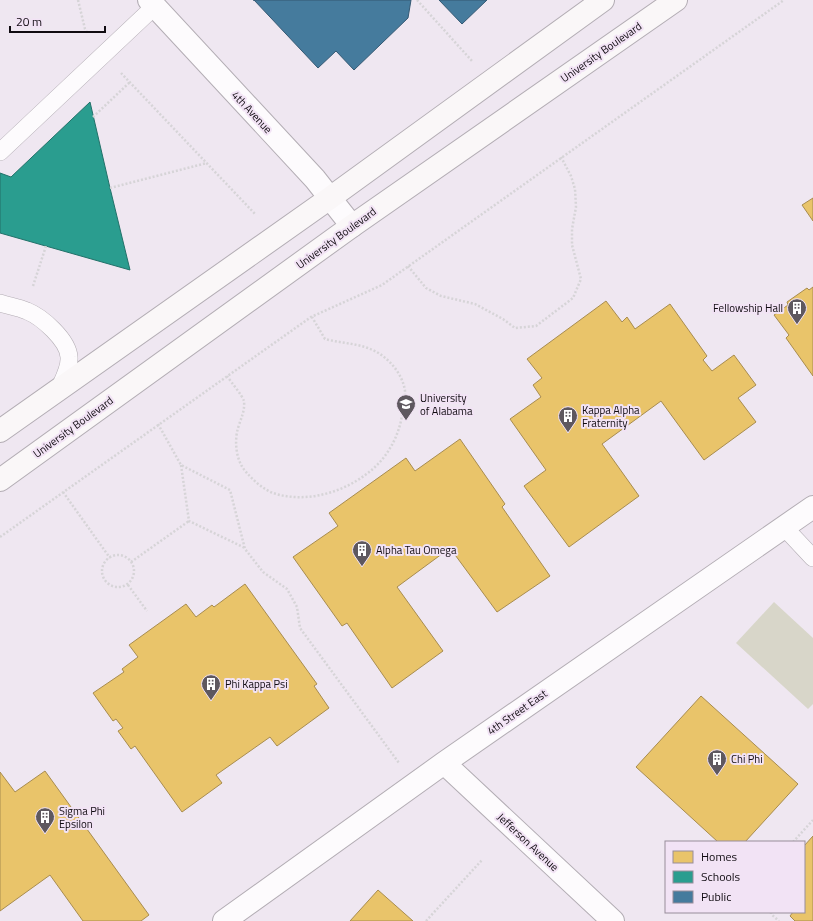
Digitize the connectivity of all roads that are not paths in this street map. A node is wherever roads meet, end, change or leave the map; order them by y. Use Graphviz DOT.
graph roads {
  1 [pos="604,0"];
  2 [pos="676,0"];
  3 [pos="152,3"];
  4 [pos="0,152"];
  5 [pos="330,198"];
  6 [pos="352,226"];
  7 [pos="0,303"];
  8 [pos="59,389"];
  9 [pos="0,431"];
  10 [pos="0,480"];
  11 [pos="813,507"];
  12 [pos="784,527"];
  13 [pos="813,558"];
  14 [pos="444,763"];
  15 [pos="224,921"];
  16 [pos="613,921"];
  1 -- 5 [label="main road"];
  2 -- 6 [label="main road, University Boulevard"];
  3 -- 4 [label="lane"];
  3 -- 5 [label="street, 4th Avenue"];
  5 -- 6 [label="street, 4th Avenue"];
  5 -- 8 [label="main road"];
  6 -- 10 [label="main road, University Boulevard"];
  7 -- 8 [label="lane"];
  8 -- 9 [label="main road"];
  11 -- 12 [label="street, 4th Street East"];
  12 -- 13 [label="lane"];
  12 -- 14 [label="street, 4th Street East"];
  14 -- 15 [label="street, 4th Street East"];
  14 -- 16 [label="street, Jefferson Avenue"];
}
